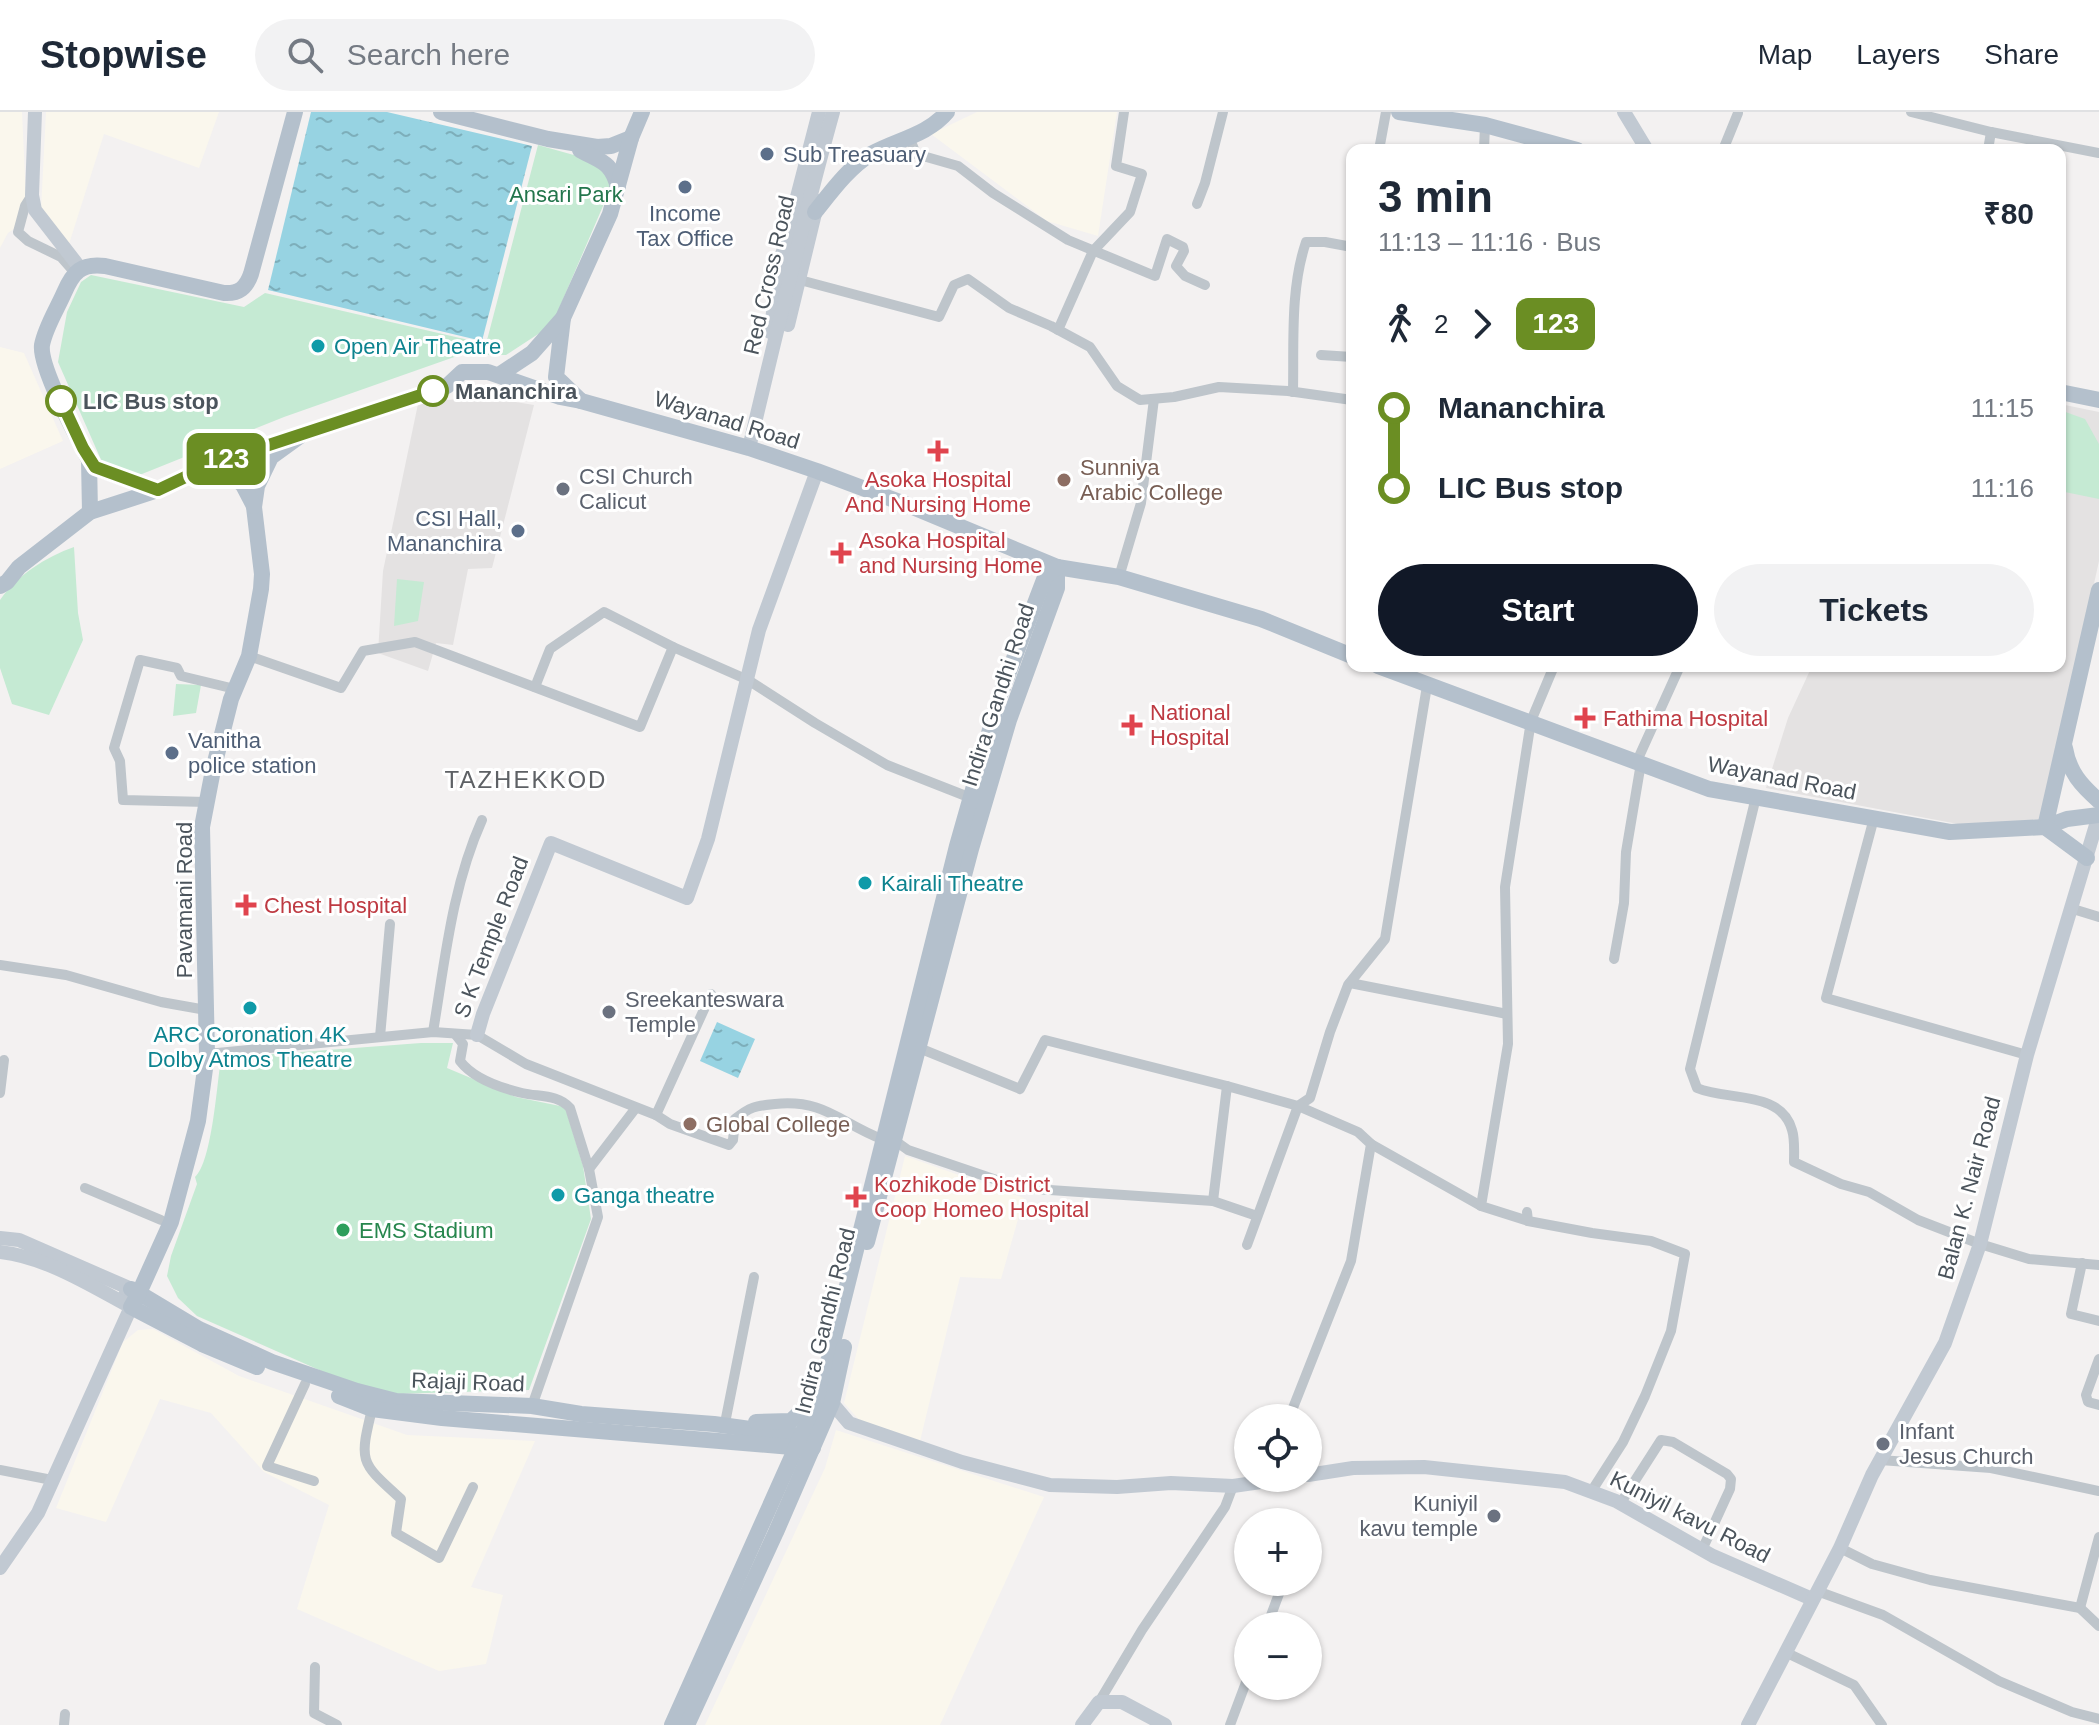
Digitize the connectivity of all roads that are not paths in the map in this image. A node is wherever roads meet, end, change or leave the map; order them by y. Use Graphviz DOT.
graph roads {
  1 [pos="35,112"];
  2 [pos="295,112"];
  3 [pos="441,112"];
  4 [pos="642,112"];
  5 [pos="819,112"];
  6 [pos="833,112"];
  7 [pos="841,112"];
  8 [pos="947,112"];
  9 [pos="1124,112"];
  10 [pos="1223,112"];
  11 [pos="1386,112"];
  12 [pos="1399,112"];
  13 [pos="1624,112"];
  14 [pos="1911,112"];
  15 [pos="1738,113"];
  16 [pos="1926,114"];
  17 [pos="1453,116"];
  18 [pos="1485,125"];
  19 [pos="1991,132"];
  20 [pos="909,137"];
  21 [pos="631,138"];
  22 [pos="571,143"];
  23 [pos="1380,144"];
  24 [pos="1484,144"];
  25 [pos="1555,144"];
  26 [pos="1643,144"];
  27 [pos="1725,144"];
  28 [pos="1989,144"];
  29 [pos="2053,144"];
  30 [pos="2066,147"];
  31 [pos="2099,153"];
  32 [pos="618,189"];
  33 [pos="32,195"];
  34 [pos="1197,204"];
  35 [pos="815,212"];
  36 [pos="1346,246"];
  37 [pos="1093,251"];
  38 [pos="77,270"];
  39 [pos="800,280"];
  40 [pos="1205,285"];
  41 [pos="563,318"];
  42 [pos="1058,330"];
  43 [pos="775,347"];
  44 [pos="1321,355"];
  45 [pos="1346,357"];
  46 [pos="499,375"];
  47 [pos="1293,392"];
  48 [pos="2066,393"];
  49 [pos="1154,399"];
  50 [pos="1346,399"];
  51 [pos="2099,400"];
  52 [pos="581,401"];
  53 [pos="300,436"];
  54 [pos="749,448"];
  55 [pos="89,460"];
  56 [pos="217,462"];
  57 [pos="817,471"];
  58 [pos="158,490"];
  59 [pos="254,507"];
  60 [pos="90,512"];
  61 [pos="19,567"];
  62 [pos="1057,567"];
  63 [pos="0,576"];
  64 [pos="1119,577"];
  65 [pos="0,586"];
  66 [pos="2099,590"];
  67 [pos="673,647"];
  68 [pos="1346,654"];
  69 [pos="249,656"];
  70 [pos="1409,672"];
  71 [pos="1551,672"];
  72 [pos="1677,672"];
  73 [pos="748,680"];
  74 [pos="1427,686"];
  75 [pos="535,687"];
  76 [pos="235,689"];
  77 [pos="1531,721"];
  78 [pos="2065,742"];
  79 [pos="1639,762"];
  80 [pos="1756,797"];
  81 [pos="971,798"];
  82 [pos="2099,801"];
  83 [pos="207,802"];
  84 [pos="2099,815"];
  85 [pos="1874,818"];
  86 [pos="482,820"];
  87 [pos="2045,827"];
  88 [pos="964,848"];
  89 [pos="2087,858"];
  90 [pos="2073,909"];
  91 [pos="2099,917"];
  92 [pos="390,924"];
  93 [pos="1614,959"];
  94 [pos="0,965"];
  95 [pos="1350,983"];
  96 [pos="711,994"];
  97 [pos="206,1010"];
  98 [pos="1507,1014"];
  99 [pos="433,1032"];
  100 [pos="455,1034"];
  101 [pos="477,1035"];
  102 [pos="380,1037"];
  103 [pos="919,1048"];
  104 [pos="207,1054"];
  105 [pos="2027,1055"];
  106 [pos="4,1060"];
  107 [pos="1227,1086"];
  108 [pos="0,1093"];
  109 [pos="1298,1106"];
  110 [pos="635,1109"];
  111 [pos="656,1115"];
  112 [pos="888,1140"];
  113 [pos="1371,1144"];
  114 [pos="589,1169"];
  115 [pos="85,1188"];
  116 [pos="176,1201"];
  117 [pos="1213,1201"];
  118 [pos="1481,1206"];
  119 [pos="1257,1216"];
  120 [pos="161,1220"];
  121 [pos="0,1238"];
  122 [pos="1980,1244"];
  123 [pos="1247,1245"];
  124 [pos="0,1252"];
  125 [pos="2082,1263"];
  126 [pos="2099,1265"];
  127 [pos="754,1277"];
  128 [pos="130,1298"];
  129 [pos="2099,1321"];
  130 [pos="2099,1359"];
  131 [pos="305,1384"];
  132 [pos="826,1398"];
  133 [pos="1295,1404"];
  134 [pos="2099,1405"];
  135 [pos="532,1406"];
  136 [pos="372,1409"];
  137 [pos="717,1429"];
  138 [pos="803,1444"];
  139 [pos="1880,1460"];
  140 [pos="0,1470"];
  141 [pos="1322,1473"];
  142 [pos="52,1480"];
  143 [pos="314,1481"];
  144 [pos="1233,1486"];
  145 [pos="473,1487"];
  146 [pos="2099,1491"];
  147 [pos="1591,1492"];
  148 [pos="771,1503"];
  149 [pos="1620,1504"];
  150 [pos="2099,1537"];
  151 [pos="1840,1548"];
  152 [pos="1702,1550"];
  153 [pos="0,1568"];
  154 [pos="1815,1595"];
  155 [pos="2080,1608"];
  156 [pos="2099,1626"];
  157 [pos="1785,1652"];
  158 [pos="315,1667"];
  159 [pos="1239,1700"];
  160 [pos="1099,1702"];
  161 [pos="2099,1719"];
  162 [pos="337,1725"];
  163 [pos="672,1725"];
  164 [pos="687,1725"];
  165 [pos="1082,1725"];
  166 [pos="1165,1725"];
  167 [pos="1230,1725"];
  168 [pos="1748,1725"];
  169 [pos="1882,1725"];
  1 -- 33 [label="main road"];
  2 -- 38 [label="main road"];
  3 -- 22 [label="main road"];
  4 -- 21 [label="main road"];
  5 -- 43 [label="main road"];
  6 -- 43 [label="main road, Red Cross Road"];
  7 -- 35 [label="main road"];
  8 -- 20 [label="main road"];
  9 -- 37 [label="street"];
  10 -- 34 [label="street"];
  11 -- 23 [label="street"];
  12 -- 17 [label="main road"];
  13 -- 26 [label="main road"];
  14 -- 16 [label="street"];
  15 -- 27 [label="street"];
  16 -- 19 [label="street"];
  17 -- 18 [label="main road"];
  18 -- 24 [label="street"];
  18 -- 25 [label="main road"];
  19 -- 28 [label="street"];
  19 -- 29 [label="street"];
  20 -- 35 [label="main road"];
  20 -- 37 [label="street"];
  21 -- 22 [label="main road"];
  21 -- 32 [label="main road"];
  22 -- 32 [label="main road"];
  30 -- 31 [label="street"];
  32 -- 41 [label="main road"];
  33 -- 38 [label="main road"];
  33 -- 38 [label="street"];
  35 -- 39 [label="main road"];
  36 -- 47 [label="street"];
  37 -- 40 [label="street"];
  37 -- 42 [label="street"];
  38 -- 55 [label="main road"];
  39 -- 42 [label="street"];
  39 -- 43 [label="main road"];
  41 -- 46 [label="main road"];
  41 -- 52 [label="main road"];
  42 -- 49 [label="street"];
  43 -- 54 [label="main road, Red Cross Road"];
  44 -- 45 [label="street"];
  46 -- 52 [label="main road, Wayanad Road"];
  46 -- 53 [label="main road, Wayanad Road"];
  47 -- 49 [label="street"];
  47 -- 50 [label="street"];
  48 -- 51 [label="main road"];
  49 -- 64 [label="street"];
  52 -- 54 [label="main road, Wayanad Road"];
  53 -- 56 [label="main road, Wayanad Road"];
  53 -- 59 [label="main road"];
  54 -- 57 [label="main road, Wayanad Road"];
  55 -- 58 [label="main road"];
  55 -- 60 [label="main road"];
  56 -- 58 [label="main road, Wayanad Road"];
  56 -- 59 [label="main road"];
  57 -- 62 [label="main road, Wayanad Road"];
  57 -- 73 [label="main road, S K Temple Road"];
  58 -- 60 [label="main road, Wayanad Road"];
  59 -- 69 [label="main road, Pavamani Road"];
  60 -- 61 [label="main road, Wayanad Road"];
  61 -- 63 [label="main road"];
  61 -- 65 [label="main road"];
  62 -- 64 [label="main road, Wayanad Road"];
  62 -- 81 [label="main road, Indira Gandhi Road"];
  62 -- 88 [label="main road, Indira Gandhi Road"];
  64 -- 68 [label="main road, Wayanad Road"];
  66 -- 78 [label="main road"];
  67 -- 73 [label="street"];
  67 -- 75 [label="street"];
  67 -- 75 [label="street"];
  69 -- 75 [label="street"];
  69 -- 76 [label="main road, Pavamani Road"];
  70 -- 74 [label="main road, Wayanad Road"];
  71 -- 77 [label="street"];
  72 -- 79 [label="street"];
  73 -- 81 [label="street"];
  73 -- 101 [label="main road, S K Temple Road"];
  74 -- 77 [label="main road, Wayanad Road"];
  74 -- 95 [label="street"];
  76 -- 83 [label="main road, Pavamani Road"];
  76 -- 83 [label="street"];
  77 -- 79 [label="main road, Wayanad Road"];
  77 -- 98 [label="street"];
  78 -- 82 [label="main road"];
  78 -- 87 [label="main road"];
  79 -- 80 [label="main road, Wayanad Road"];
  79 -- 93 [label="street"];
  80 -- 85 [label="main road, Wayanad Road"];
  80 -- 122 [label="street"];
  81 -- 88 [label="main road, Indira Gandhi Road"];
  83 -- 97 [label="main road, Pavamani Road"];
  84 -- 87 [label="main road, Wayanad Road"];
  84 -- 89 [label="main road, Balan K. Nair Road"];
  85 -- 87 [label="main road, Wayanad Road"];
  85 -- 105 [label="street"];
  86 -- 99 [label="street"];
  87 -- 89 [label="main road"];
  88 -- 103 [label="main road, Indira Gandhi Road"];
  88 -- 112 [label="main road, Indira Gandhi Road"];
  89 -- 90 [label="main road, Balan K. Nair Road"];
  90 -- 91 [label="street"];
  90 -- 105 [label="main road, Balan K. Nair Road"];
  92 -- 102 [label="street"];
  94 -- 97 [label="street"];
  95 -- 98 [label="street"];
  95 -- 109 [label="street"];
  96 -- 111 [label="street"];
  97 -- 104 [label="main road, Pavamani Road"];
  98 -- 118 [label="street"];
  99 -- 100 [label="street, S K Temple Road"];
  99 -- 102 [label="street, S K Temple Road"];
  100 -- 101 [label="street, S K Temple Road"];
  100 -- 114 [label="street"];
  101 -- 110 [label="street"];
  102 -- 104 [label="street, S K Temple Road"];
  103 -- 107 [label="street"];
  103 -- 112 [label="main road, Indira Gandhi Road"];
  104 -- 116 [label="main road, Pavamani Road"];
  105 -- 122 [label="main road, Balan K. Nair Road"];
  106 -- 108 [label="street"];
  107 -- 109 [label="street"];
  107 -- 117 [label="street"];
  109 -- 113 [label="street"];
  109 -- 119 [label="street"];
  110 -- 111 [label="street"];
  110 -- 114 [label="street"];
  111 -- 112 [label="street"];
  112 -- 117 [label="street"];
  112 -- 132 [label="main road, Indira Gandhi Road"];
  113 -- 118 [label="street"];
  113 -- 133 [label="street"];
  114 -- 135 [label="street"];
  115 -- 120 [label="street"];
  116 -- 120 [label="main road, Pavamani Road"];
  116 -- 128 [label="main road, Pavamani Road"];
  117 -- 119 [label="street"];
  118 -- 147 [label="street"];
  119 -- 123 [label="street"];
  120 -- 128 [label="main road, Pavamani Road"];
  121 -- 128 [label="main road"];
  122 -- 125 [label="street"];
  122 -- 139 [label="main road, Balan K. Nair Road"];
  124 -- 128 [label="main road"];
  125 -- 126 [label="street"];
  125 -- 129 [label="street"];
  127 -- 137 [label="street"];
  128 -- 131 [label="main road"];
  128 -- 135 [label="main road, Rajaji Road"];
  128 -- 142 [label="main road"];
  130 -- 134 [label="street"];
  131 -- 136 [label="main road"];
  131 -- 143 [label="street"];
  132 -- 137 [label="main road"];
  132 -- 138 [label="main road, Indira Gandhi Road"];
  132 -- 144 [label="main road"];
  135 -- 137 [label="main road, Rajaji Road"];
  136 -- 137 [label="main road"];
  136 -- 145 [label="street"];
  137 -- 138 [label="main road, Rajaji Road"];
  137 -- 148 [label="main road"];
  138 -- 148 [label="main road, Indira Gandhi Road"];
  138 -- 164 [label="main road, Indira Gandhi Road"];
  139 -- 146 [label="street"];
  139 -- 151 [label="main road, Balan K. Nair Road"];
  140 -- 142 [label="street"];
  141 -- 147 [label="main road, Kuniyil kavu Road"];
  142 -- 153 [label="main road"];
  144 -- 160 [label="street"];
  147 -- 149 [label="main road, Kuniyil kavu Road"];
  148 -- 163 [label="main road, Indira Gandhi Road"];
  149 -- 152 [label="main road, Kuniyil kavu Road"];
  149 -- 152 [label="street"];
  150 -- 155 [label="street"];
  151 -- 154 [label="main road, Balan K. Nair Road"];
  151 -- 155 [label="street"];
  152 -- 154 [label="main road, Kuniyil kavu Road"];
  154 -- 157 [label="main road, Balan K. Nair Road"];
  154 -- 161 [label="street"];
  155 -- 156 [label="street"];
  157 -- 168 [label="main road, Balan K. Nair Road"];
  157 -- 169 [label="street"];
  158 -- 162 [label="street"];
  159 -- 167 [label="street"];
  160 -- 165 [label="main road"];
  160 -- 166 [label="main road"];
}
